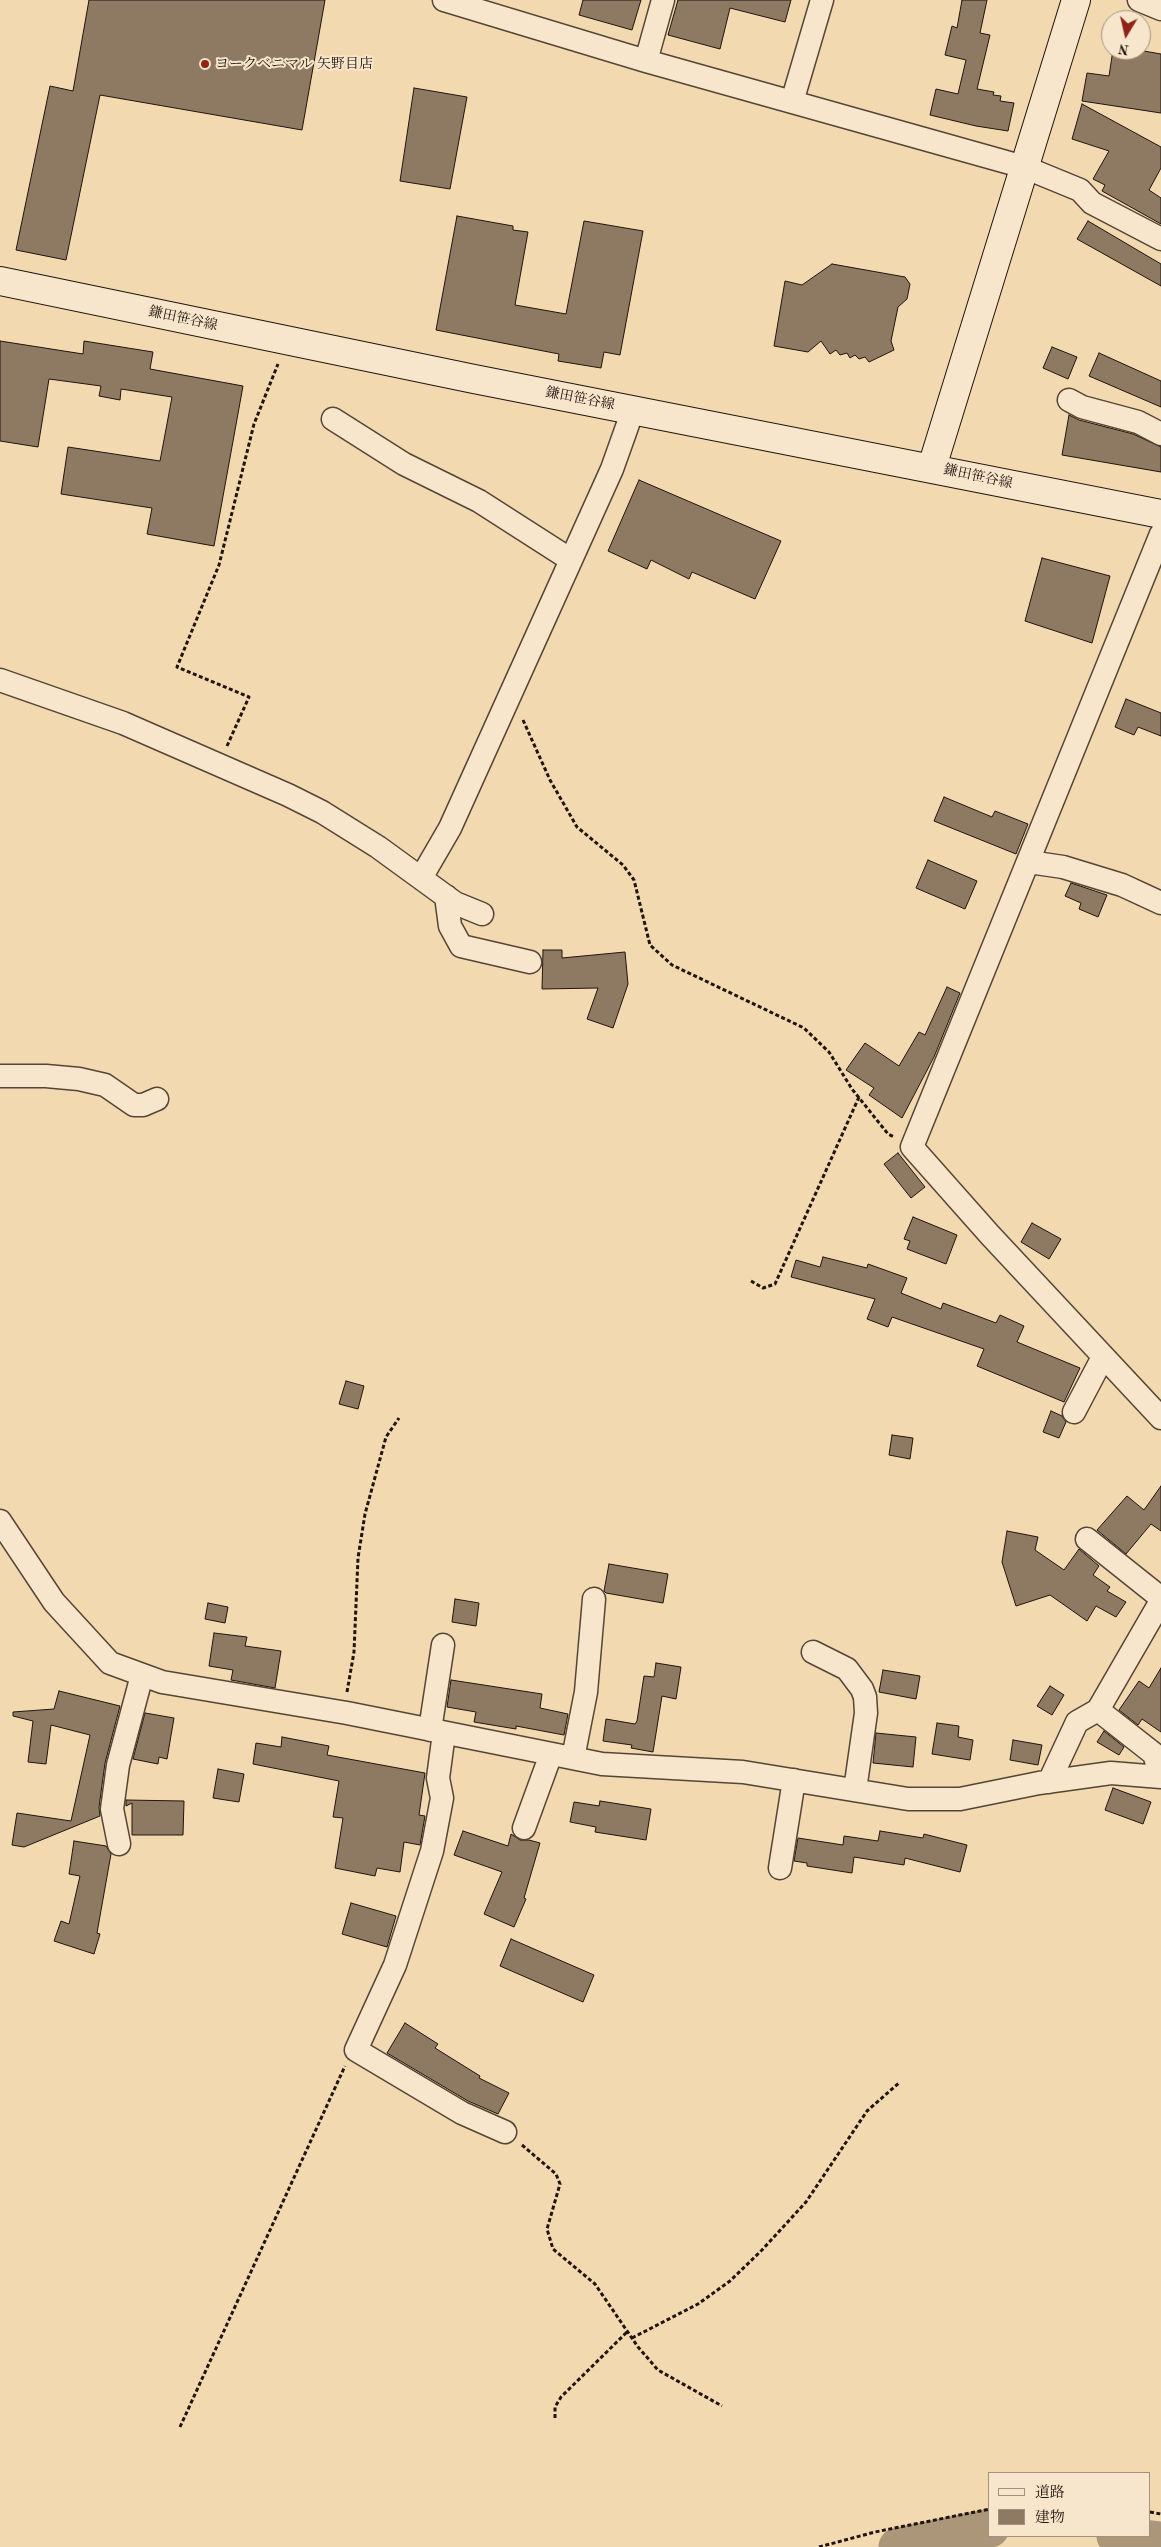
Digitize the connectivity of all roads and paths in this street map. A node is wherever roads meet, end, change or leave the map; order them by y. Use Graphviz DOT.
graph roads {
  1 [pos="444,0"];
  2 [pos="663,0"];
  3 [pos="822,0"];
  4 [pos="1076,0"];
  5 [pos="1140,0"];
  6 [pos="1161,8"];
  7 [pos="646,60"];
  8 [pos="792,102"];
  9 [pos="1024,167"];
  10 [pos="1161,239"];
  11 [pos="0,280"];
  12 [pos="287,340"];
  13 [pos="1069,400"];
  14 [pos="633,410"];
  15 [pos="333,419"];
  16 [pos="1161,434"];
  17 [pos="932,467"];
  18 [pos="1161,514"];
  19 [pos="1161,534"];
  20 [pos="571,560"];
  21 [pos="0,680"];
  22 [pos="510,695"];
  23 [pos="219,764"];
  24 [pos="1029,862"];
  25 [pos="420,878"];
  26 [pos="446,896"];
  27 [pos="1161,903"];
  28 [pos="482,914"];
  29 [pos="530,962"];
  30 [pos="0,1076"];
  31 [pos="859,1097"];
  32 [pos="158,1099"];
  33 [pos="912,1147"];
  34 [pos="750,1280"];
  35 [pos="1103,1357"];
  36 [pos="1074,1412"];
  37 [pos="399,1418"];
  38 [pos="1161,1418"];
  39 [pos="1,1527"];
  40 [pos="1087,1538"];
  41 [pos="594,1599"];
  42 [pos="1161,1600"];
  43 [pos="443,1645"];
  44 [pos="813,1652"];
  45 [pos="142,1674"];
  46 [pos="1098,1710"];
  47 [pos="343,1713"];
  48 [pos="437,1731"];
  49 [pos="550,1754"];
  50 [pos="573,1758"];
  51 [pos="1161,1777"];
  52 [pos="794,1780"];
  53 [pos="1049,1782"];
  54 [pos="855,1790"];
  55 [pos="524,1828"];
  56 [pos="119,1844"];
  57 [pos="780,1868"];
  58 [pos="356,2050"];
  59 [pos="900,2082"];
  60 [pos="505,2132"];
  61 [pos="628,2332"];
  62 [pos="632,2338"];
  63 [pos="722,2406"];
  64 [pos="556,2418"];
  65 [pos="180,2428"];
  66 [pos="988,2509"];
  67 [pos="819,2547"];
  1 -- 7 [label="street"];
  2 -- 7 [label="street"];
  3 -- 8 [label="street"];
  4 -- 9 [label="street"];
  5 -- 6 [label="street"];
  7 -- 8 [label="street"];
  8 -- 9 [label="street"];
  9 -- 10 [label="street"];
  9 -- 17 [label="street"];
  11 -- 12 [label="street, 鎌田笹谷線"];
  12 -- 14 [label="street, 鎌田笹谷線"];
  12 -- 23 [label="path"];
  13 -- 16 [label="street"];
  14 -- 17 [label="street, 鎌田笹谷線"];
  14 -- 20 [label="street"];
  15 -- 20 [label="street"];
  17 -- 18 [label="street, 鎌田笹谷線"];
  19 -- 24 [label="street"];
  20 -- 22 [label="street"];
  21 -- 23 [label="street"];
  22 -- 25 [label="street"];
  22 -- 31 [label="path"];
  23 -- 25 [label="street"];
  24 -- 27 [label="street"];
  24 -- 33 [label="street"];
  25 -- 26 [label="street"];
  26 -- 28 [label="street"];
  26 -- 29 [label="street"];
  30 -- 32 [label="street"];
  31 -- 33 [label="path"];
  31 -- 34 [label="path"];
  33 -- 35 [label="street"];
  35 -- 36 [label="street"];
  35 -- 38 [label="street"];
  37 -- 47 [label="path"];
  39 -- 45 [label="street"];
  40 -- 42 [label="street"];
  41 -- 50 [label="street"];
  42 -- 46 [label="street"];
  43 -- 48 [label="street"];
  44 -- 54 [label="street"];
  45 -- 47 [label="street"];
  45 -- 56 [label="street"];
  46 -- 51 [label="street"];
  46 -- 53 [label="street"];
  47 -- 48 [label="street"];
  48 -- 49 [label="street"];
  48 -- 58 [label="street"];
  49 -- 50 [label="street"];
  49 -- 55 [label="street"];
  50 -- 52 [label="street"];
  51 -- 53 [label="street"];
  52 -- 54 [label="street"];
  52 -- 57 [label="street"];
  53 -- 54 [label="street"];
  58 -- 60 [label="street"];
  58 -- 65 [label="path"];
  59 -- 62 [label="path"];
  60 -- 61 [label="path"];
  61 -- 62 [label="path"];
  61 -- 64 [label="path"];
  62 -- 63 [label="path"];
  66 -- 67 [label="path"];
}
